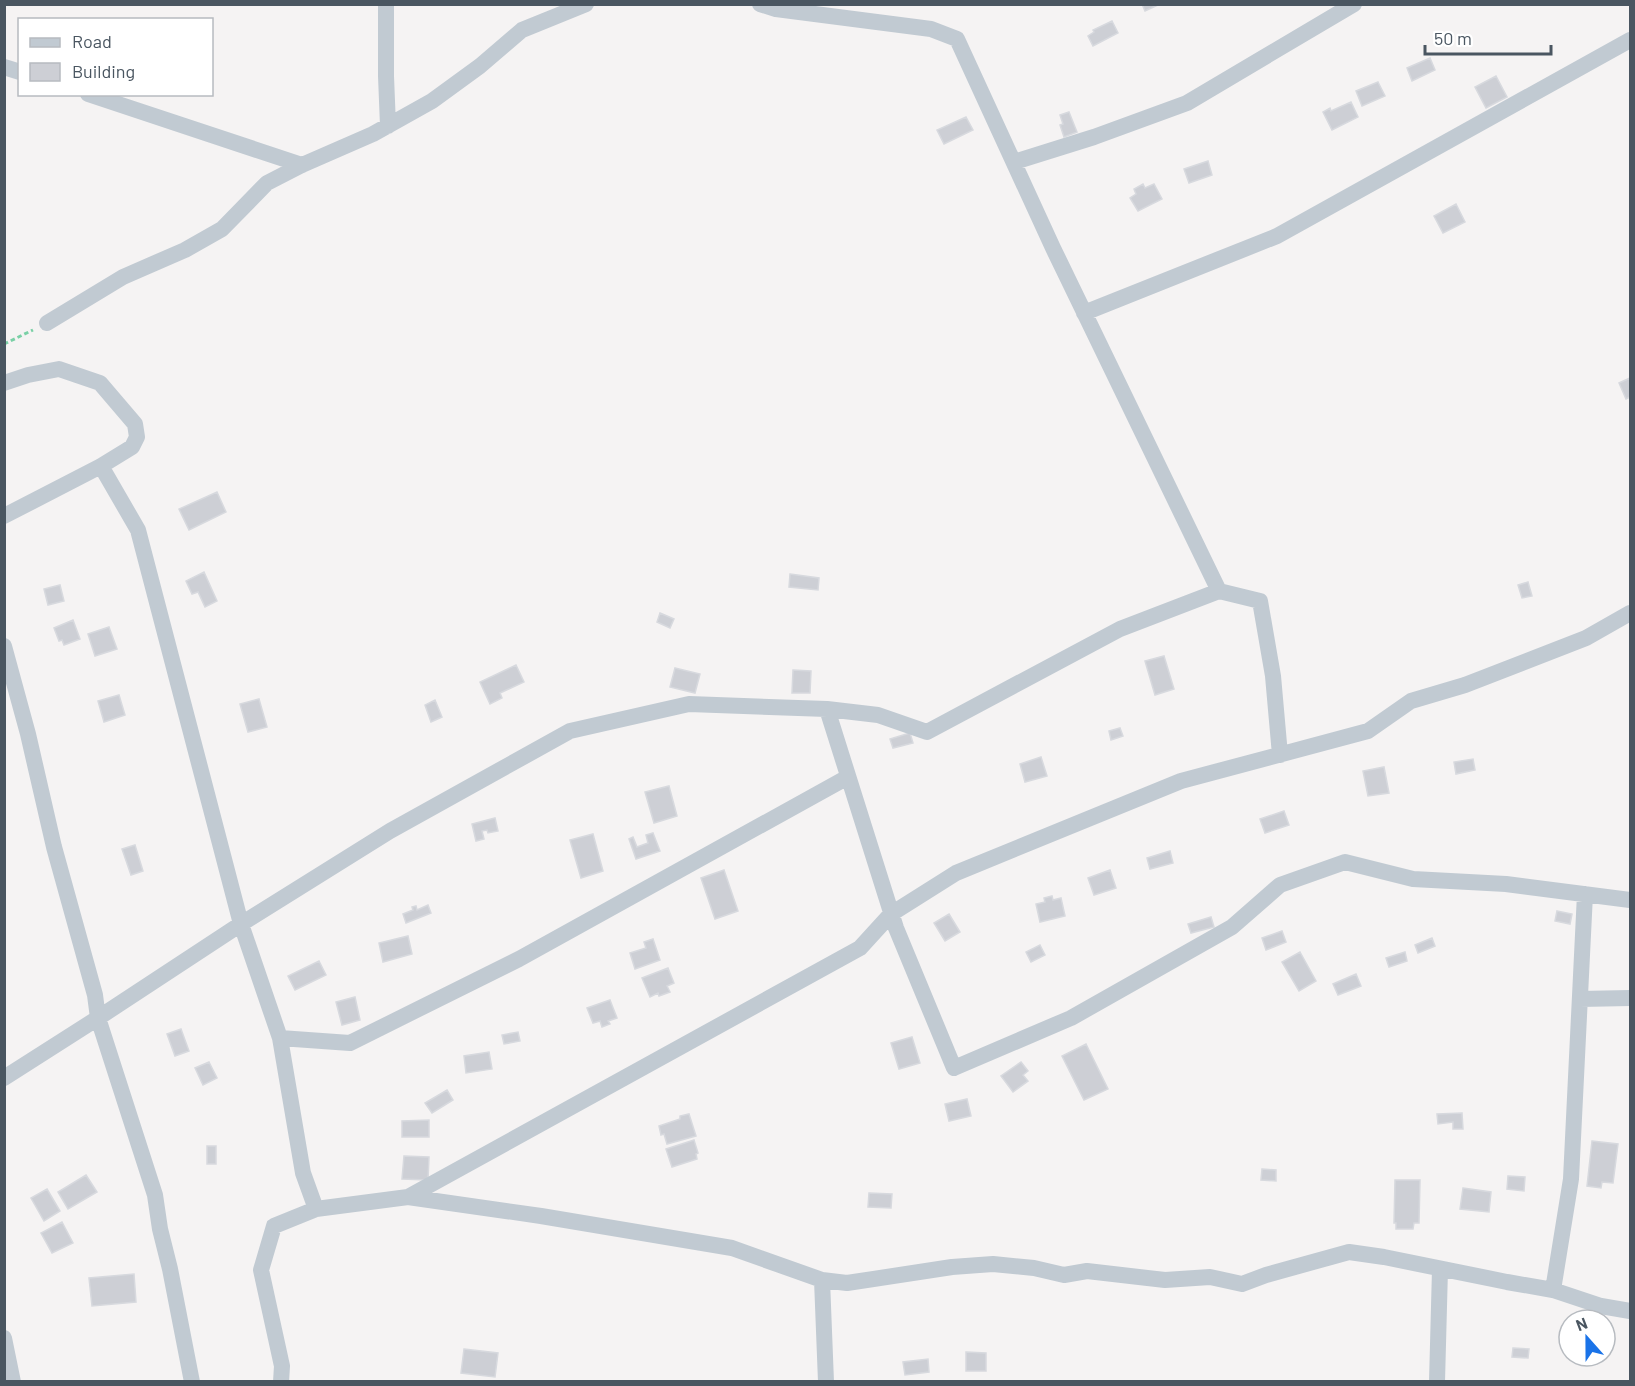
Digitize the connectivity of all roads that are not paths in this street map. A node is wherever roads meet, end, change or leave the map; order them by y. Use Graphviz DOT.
graph roads {
  1 [pos="386,4"];
  2 [pos="586,4"];
  3 [pos="760,4"];
  4 [pos="1354,4"];
  5 [pos="1630,40"];
  6 [pos="94,96"];
  7 [pos="388,126"];
  8 [pos="1014,162"];
  9 [pos="302,165"];
  10 [pos="1084,313"];
  11 [pos="47,324"];
  12 [pos="4,382"];
  13 [pos="101,466"];
  14 [pos="4,516"];
  15 [pos="1219,591"];
  16 [pos="1630,613"];
  17 [pos="4,646"];
  18 [pos="827,709"];
  19 [pos="1280,755"];
  20 [pos="849,777"];
  21 [pos="1585,894"];
  22 [pos="1630,900"];
  23 [pos="891,914"];
  24 [pos="242,924"];
  25 [pos="1630,998"];
  26 [pos="1580,999"];
  27 [pos="98,1018"];
  28 [pos="280,1038"];
  29 [pos="4,1078"];
  30 [pos="408,1197"];
  31 [pos="316,1209"];
  32 [pos="1440,1269"];
  33 [pos="822,1280"];
  34 [pos="1553,1290"];
  35 [pos="1630,1311"];
  36 [pos="4,1338"];
  37 [pos="14,1382"];
  38 [pos="192,1382"];
  39 [pos="281,1382"];
  40 [pos="826,1382"];
  41 [pos="1437,1382"];
  1 -- 7 [label="street"];
  2 -- 7 [label="street"];
  3 -- 8 [label="street"];
  4 -- 8 [label="street"];
  5 -- 10 [label="street"];
  6 -- 9 [label="street"];
  7 -- 9 [label="street"];
  8 -- 10 [label="street"];
  9 -- 11 [label="street"];
  10 -- 15 [label="street"];
  12 -- 13 [label="street"];
  13 -- 14 [label="street"];
  13 -- 24 [label="street"];
  15 -- 18 [label="street"];
  15 -- 19 [label="street"];
  16 -- 19 [label="street"];
  17 -- 27 [label="street"];
  18 -- 20 [label="street"];
  18 -- 24 [label="street"];
  19 -- 23 [label="street"];
  20 -- 23 [label="street"];
  20 -- 28 [label="street"];
  21 -- 22 [label="street"];
  21 -- 23 [label="street"];
  21 -- 26 [label="street"];
  23 -- 30 [label="street"];
  24 -- 27 [label="street"];
  24 -- 28 [label="street"];
  25 -- 26 [label="street"];
  26 -- 34 [label="street"];
  27 -- 29 [label="street"];
  27 -- 38 [label="street"];
  28 -- 31 [label="street"];
  30 -- 31 [label="street"];
  30 -- 33 [label="street"];
  31 -- 39 [label="street"];
  32 -- 33 [label="street"];
  32 -- 34 [label="street"];
  32 -- 41 [label="street"];
  33 -- 40 [label="street"];
  34 -- 35 [label="street"];
  36 -- 37 [label="street"];
}
